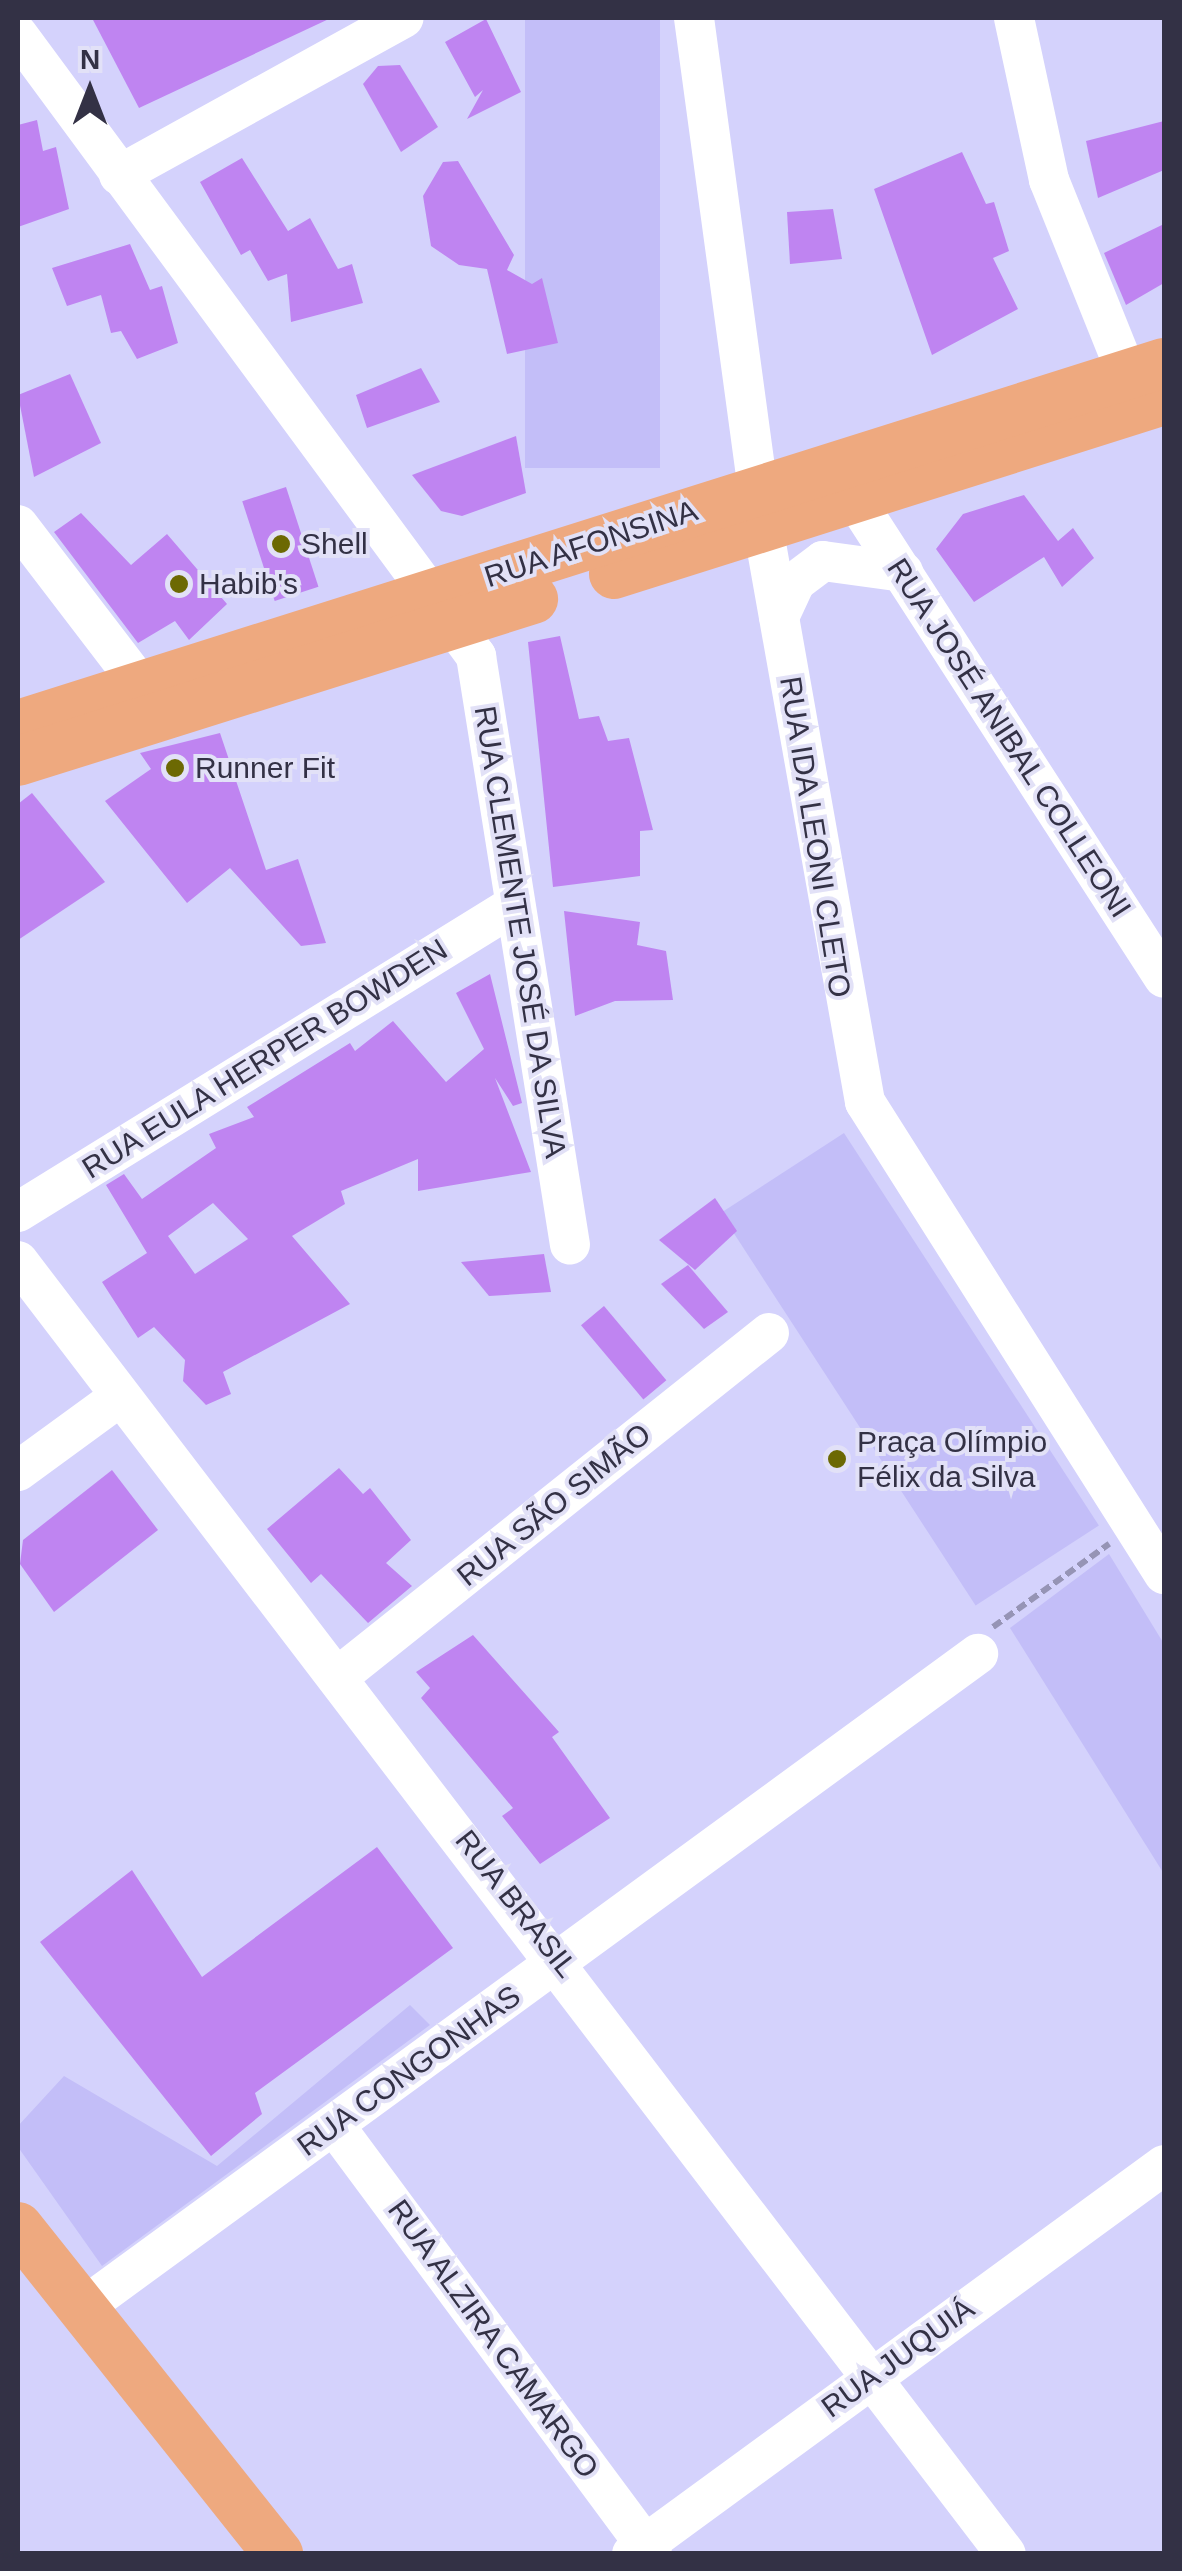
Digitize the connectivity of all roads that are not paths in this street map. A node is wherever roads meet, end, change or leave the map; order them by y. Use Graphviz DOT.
graph roads {
  1 [pos="403,18"];
  2 [pos="694,18"];
  3 [pos="1014,18"];
  4 [pos="18,36"];
  5 [pos="119,176"];
  6 [pos="1155,393"];
  7 [pos="854,498"];
  8 [pos="762,508"];
  9 [pos="18,526"];
  10 [pos="902,572"];
  11 [pos="445,610"];
  12 [pos="779,618"];
  13 [pos="140,686"];
  14 [pos="18,725"];
  15 [pos="18,761"];
  16 [pos="513,906"];
  17 [pos="1164,978"];
  18 [pos="18,1212"];
  19 [pos="570,1245"];
  20 [pos="18,1261"];
  21 [pos="769,1333"];
  22 [pos="118,1398"];
  23 [pos="18,1471"];
  24 [pos="1147,1531"];
  25 [pos="1164,1574"];
  26 [pos="978,1654"];
  27 [pos="338,1676"];
  28 [pos="561,1961"];
  29 [pos="334,2124"];
  30 [pos="1164,2165"];
  31 [pos="18,2227"];
  32 [pos="81,2310"];
  33 [pos="875,2374"];
  34 [pos="643,2550"];
  35 [pos="278,2554"];
  36 [pos="1006,2554"];
  1 -- 5 [label="street"];
  2 -- 8 [label="street, RUA IDA LEONI CLETO"];
  3 -- 6 [label="street"];
  4 -- 5 [label="street, RUA CLEMENTE JOSÉ DA SILVA"];
  5 -- 11 [label="street, RUA CLEMENTE JOSÉ DA SILVA"];
  6 -- 7 [label="main road, RUA AFONSINA"];
  6 -- 8 [label="main road, RUA AFONSINA"];
  7 -- 8 [label="main road, RUA AFONSINA"];
  7 -- 10 [label="street, RUA JOSÉ ANIBAL COLLEONI"];
  8 -- 11 [label="main road, RUA AFONSINA"];
  8 -- 12 [label="street, RUA IDA LEONI CLETO"];
  9 -- 13 [label="street"];
  10 -- 12 [label="street"];
  10 -- 17 [label="street, RUA JOSÉ ANIBAL COLLEONI"];
  11 -- 13 [label="main road, RUA AFONSINA"];
  11 -- 15 [label="main road, RUA AFONSINA"];
  11 -- 16 [label="street, RUA CLEMENTE JOSÉ DA SILVA"];
  12 -- 24 [label="street, RUA IDA LEONI CLETO"];
  13 -- 14 [label="main road, RUA AFONSINA"];
  16 -- 18 [label="street, RUA EULA HERPER BOWDEN"];
  16 -- 19 [label="street, RUA CLEMENTE JOSÉ DA SILVA"];
  20 -- 22 [label="street, RUA BRASIL"];
  21 -- 27 [label="street, RUA SÃO SIMÃO"];
  22 -- 23 [label="street"];
  22 -- 27 [label="street, RUA BRASIL"];
  24 -- 25 [label="street, RUA IDA LEONI CLETO"];
  26 -- 28 [label="street, RUA CONGONHAS"];
  27 -- 28 [label="street, RUA BRASIL"];
  28 -- 29 [label="street, RUA CONGONHAS"];
  28 -- 33 [label="street, RUA BRASIL"];
  29 -- 32 [label="street, RUA CONGONHAS"];
  29 -- 34 [label="street, RUA ALZIRA CAMARGO"];
  30 -- 33 [label="street, RUA JUQUIÁ"];
  31 -- 32 [label="main road"];
  32 -- 35 [label="main road"];
  33 -- 34 [label="street, RUA JUQUIÁ"];
  33 -- 36 [label="street, RUA BRASIL"];
}
